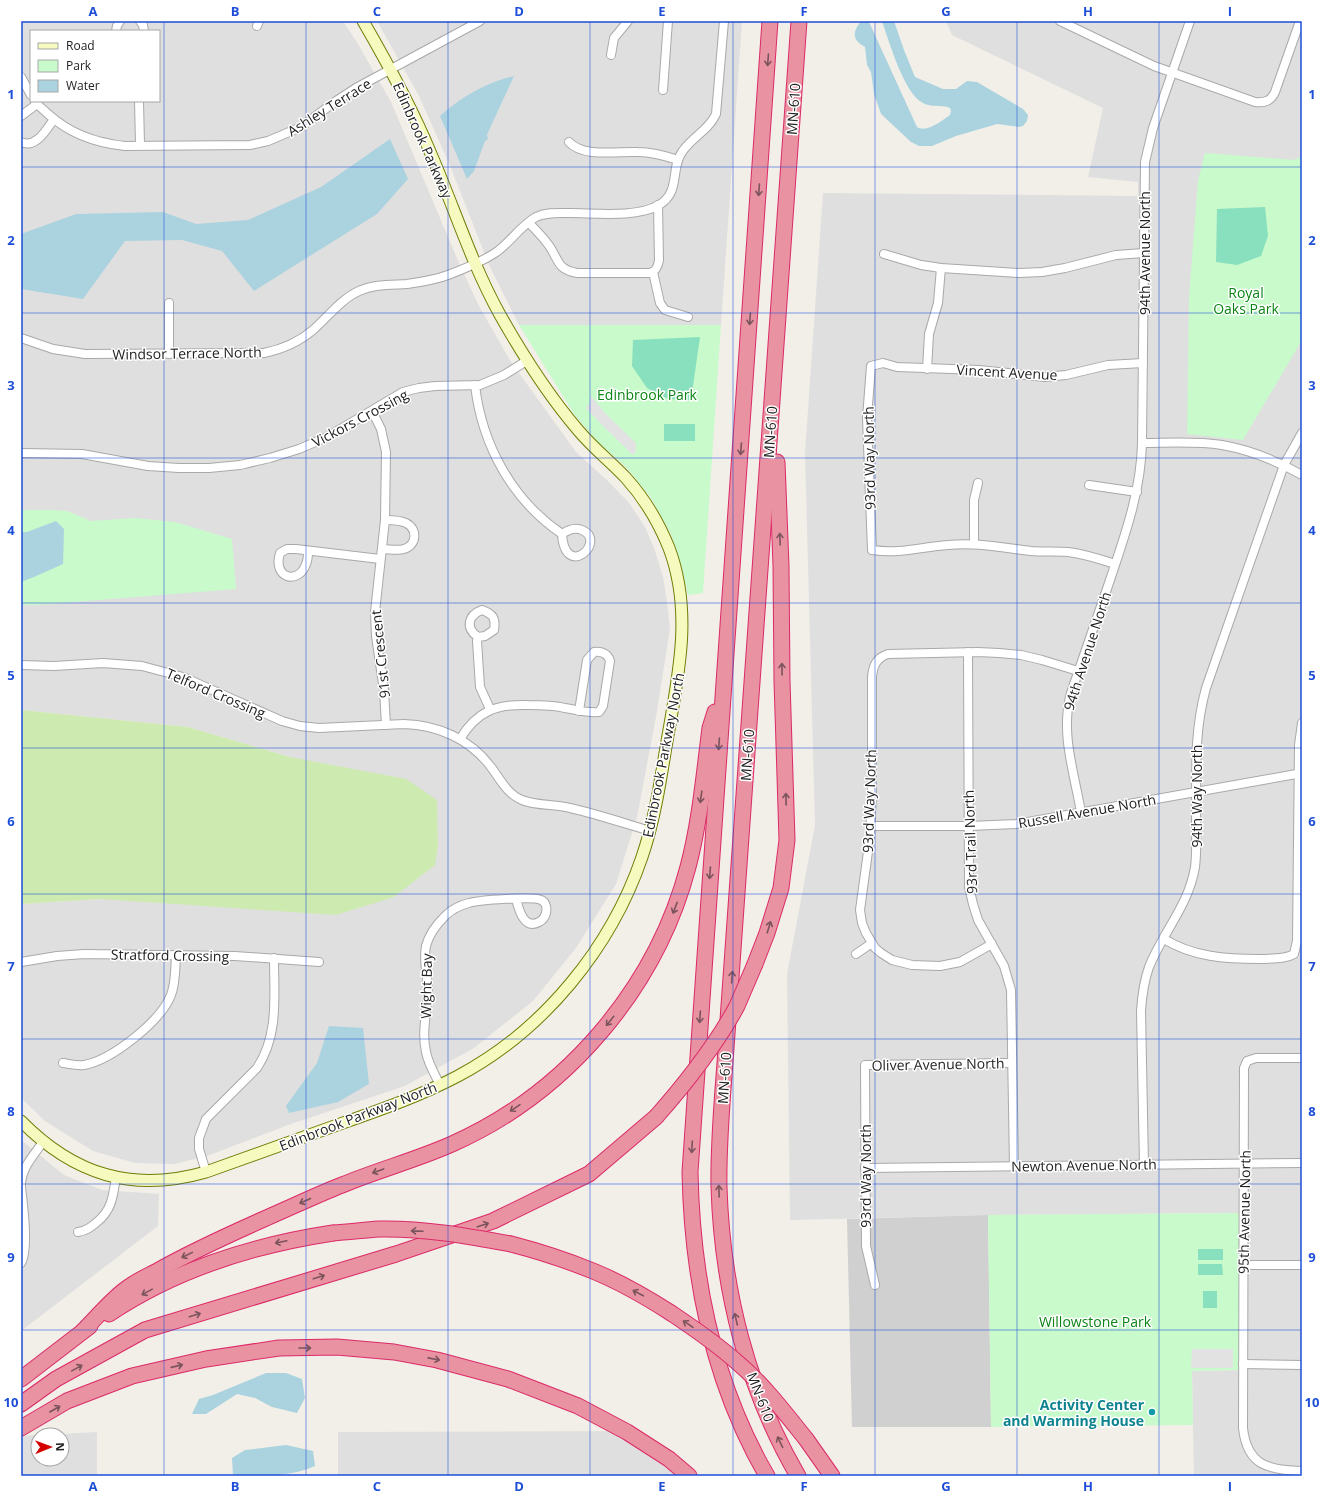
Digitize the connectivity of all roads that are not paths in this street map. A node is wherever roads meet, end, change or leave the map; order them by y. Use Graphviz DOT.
graph roads {
  1 [pos="120,21"];
  2 [pos="140,21"];
  3 [pos="363,21"];
  4 [pos="480,21"];
  5 [pos="628,21"];
  6 [pos="668,21"];
  7 [pos="724,21"];
  8 [pos="770,21"];
  9 [pos="799,21"];
  10 [pos="1060,21"];
  11 [pos="1190,21"];
  12 [pos="1300,21"];
  13 [pos="116,30"];
  14 [pos="144,30"];
  15 [pos="611,55"];
  16 [pos="390,69"];
  17 [pos="1172,73"];
  18 [pos="21,77"];
  19 [pos="663,90"];
  20 [pos="30,93"];
  21 [pos="36,102"];
  22 [pos="140,102"];
  23 [pos="21,116"];
  24 [pos="54,119"];
  25 [pos="21,142"];
  26 [pos="569,142"];
  27 [pos="140,145"];
  28 [pos="678,160"];
  29 [pos="788,170"];
  30 [pos="658,205"];
  31 [pos="529,223"];
  32 [pos="1144,253"];
  33 [pos="884,254"];
  34 [pos="474,264"];
  35 [pos="941,268"];
  36 [pos="653,272"];
  37 [pos="169,303"];
  38 [pos="688,317"];
  39 [pos="21,338"];
  40 [pos="169,354"];
  41 [pos="528,360"];
  42 [pos="1143,363"];
  43 [pos="871,366"];
  44 [pos="927,369"];
  45 [pos="475,385"];
  46 [pos="372,411"];
  47 [pos="1302,433"];
  48 [pos="1142,443"];
  49 [pos="21,453"];
  50 [pos="1284,465"];
  51 [pos="1302,475"];
  52 [pos="978,483"];
  53 [pos="1089,485"];
  54 [pos="1137,492"];
  55 [pos="385,520"];
  56 [pos="562,534"];
  57 [pos="974,544"];
  58 [pos="382,549"];
  59 [pos="308,551"];
  60 [pos="380,559"];
  61 [pos="1115,564"];
  62 [pos="478,637"];
  63 [pos="968,652"];
  64 [pos="21,666"];
  65 [pos="1078,671"];
  66 [pos="723,691"];
  67 [pos="490,710"];
  68 [pos="579,711"];
  69 [pos="1302,723"];
  70 [pos="386,725"];
  71 [pos="460,739"];
  72 [pos="1300,773"];
  73 [pos="1196,791"];
  74 [pos="1081,812"];
  75 [pos="870,826"];
  76 [pos="969,826"];
  77 [pos="650,831"];
  78 [pos="516,899"];
  79 [pos="1164,939"];
  80 [pos="872,943"];
  81 [pos="992,944"];
  82 [pos="856,954"];
  83 [pos="176,955"];
  84 [pos="274,958"];
  85 [pos="21,962"];
  86 [pos="319,962"];
  87 [pos="1302,1058"];
  88 [pos="63,1063"];
  89 [pos="1012,1063"];
  90 [pos="865,1066"];
  91 [pos="440,1085"];
  92 [pos="21,1121"];
  93 [pos="43,1142"];
  94 [pos="1245,1163"];
  95 [pos="1302,1163"];
  96 [pos="1144,1165"];
  97 [pos="1014,1166"];
  98 [pos="865,1168"];
  99 [pos="206,1172"];
  100 [pos="116,1177"];
  101 [pos="21,1185"];
  102 [pos="78,1232"];
  103 [pos="21,1263"];
  104 [pos="1243,1265"];
  105 [pos="1302,1265"];
  106 [pos="875,1286"];
  107 [pos="82,1331"];
  108 [pos="1243,1364"];
  109 [pos="1302,1365"];
  110 [pos="21,1379"];
  111 [pos="21,1404"];
  112 [pos="21,1428"];
  113 [pos="1302,1471"];
  114 [pos="689,1476"];
  115 [pos="767,1476"];
  116 [pos="798,1476"];
  117 [pos="832,1476"];
  1 -- 13 [label="street"];
  2 -- 14 [label="street"];
  3 -- 16 [label="street, Edinbrook Parkway"];
  4 -- 16 [label="street, Ashley Terrace"];
  5 -- 15 [label="street"];
  6 -- 19 [label="street"];
  7 -- 28 [label="street"];
  8 -- 66 [label="highway, MN-610, one-way"];
  9 -- 29 [label="highway, MN-610"];
  10 -- 17 [label="street"];
  11 -- 17 [label="street, 94th Avenue North"];
  12 -- 17 [label="street"];
  16 -- 27 [label="street, Ashley Terrace"];
  16 -- 34 [label="street, Edinbrook Parkway"];
  17 -- 32 [label="street, 94th Avenue North"];
  18 -- 20 [label="street"];
  21 -- 23 [label="street"];
  21 -- 24 [label="street, Ashley Terrace"];
  22 -- 27 [label="street"];
  24 -- 25 [label="street"];
  24 -- 27 [label="street, Ashley Terrace"];
  26 -- 28 [label="street"];
  28 -- 30 [label="street"];
  111 -- 29 [label="highway, one-way, bridge"];
  116 -- 29 [label="highway, MN-610, one-way"];
  30 -- 31 [label="street, Windsor Terrace North"];
  30 -- 36 [label="street"];
  31 -- 34 [label="street, Windsor Terrace North"];
  31 -- 36 [label="street"];
  32 -- 35 [label="street"];
  32 -- 42 [label="street, 94th Avenue North"];
  33 -- 35 [label="street"];
  34 -- 40 [label="street, Windsor Terrace North"];
  34 -- 41 [label="street, Edinbrook Parkway North"];
  35 -- 44 [label="street"];
  36 -- 38 [label="street"];
  37 -- 40 [label="street"];
  39 -- 40 [label="street, Windsor Terrace North"];
  41 -- 45 [label="street, Vickors Crossing"];
  41 -- 77 [label="street, Edinbrook Parkway North"];
  42 -- 44 [label="street, Vincent Avenue"];
  42 -- 48 [label="street, 94th Avenue North"];
  43 -- 44 [label="street, Vincent Avenue"];
  43 -- 57 [label="street, 93rd Way North"];
  45 -- 46 [label="street, Vickors Crossing"];
  45 -- 56 [label="street"];
  46 -- 49 [label="street, Vickors Crossing"];
  46 -- 55 [label="street, 91st Crescent"];
  47 -- 50 [label="street, 94th Way North"];
  48 -- 50 [label="street"];
  48 -- 54 [label="street, 94th Avenue North"];
  50 -- 51 [label="street"];
  50 -- 73 [label="street, 94th Way North"];
  52 -- 57 [label="street"];
  53 -- 54 [label="street"];
  54 -- 61 [label="street, 94th Avenue North"];
  55 -- 58 [label="street, 91st Crescent"];
  55 -- 58 [label="street"];
  57 -- 61 [label="street"];
  58 -- 60 [label="street, 91st Crescent"];
  59 -- 60 [label="street"];
  60 -- 70 [label="street, 91st Crescent"];
  61 -- 65 [label="street, 94th Avenue North"];
  62 -- 67 [label="street"];
  63 -- 65 [label="street"];
  63 -- 75 [label="street, 93rd Way North"];
  63 -- 76 [label="street, 93rd Trail North"];
  64 -- 70 [label="street, Telford Crossing"];
  65 -- 74 [label="street, 94th Avenue North"];
  66 -- 107 [label="highway, one-way"];
  66 -- 115 [label="highway, MN-610, one-way"];
  67 -- 68 [label="street"];
  67 -- 71 [label="street"];
  68 -- 68 [label="street"];
  69 -- 72 [label="street"];
  70 -- 71 [label="street, Telford Crossing"];
  71 -- 77 [label="street, Telford Crossing"];
  72 -- 73 [label="street, Russell Avenue North"];
  72 -- 79 [label="street"];
  73 -- 74 [label="street, Russell Avenue North"];
  73 -- 79 [label="street, 94th Way North"];
  74 -- 76 [label="street, Russell Avenue North"];
  75 -- 76 [label="street, Russell Avenue North"];
  75 -- 80 [label="street, 93rd Way North"];
  76 -- 81 [label="street, 93rd Trail North"];
  77 -- 91 [label="street, Edinbrook Parkway North"];
  78 -- 91 [label="street, Wight Bay"];
  79 -- 96 [label="street, 94th Way North"];
  80 -- 81 [label="street"];
  80 -- 82 [label="street"];
  81 -- 89 [label="street, 93rd Trail North"];
  83 -- 84 [label="street, Stratford Crossing"];
  83 -- 85 [label="street, Stratford Crossing"];
  83 -- 88 [label="street"];
  84 -- 86 [label="street, Stratford Crossing"];
  84 -- 99 [label="street"];
  87 -- 94 [label="street, 95th Avenue North"];
  89 -- 90 [label="street, Oliver Avenue North"];
  89 -- 97 [label="street, 93rd Trail North"];
  90 -- 98 [label="street, 93rd Way North"];
  91 -- 99 [label="street, Edinbrook Parkway North"];
  92 -- 93 [label="street, Edinbrook Parkway North"];
  93 -- 100 [label="street, Edinbrook Parkway North"];
  93 -- 101 [label="street"];
  94 -- 95 [label="street, Newton Avenue North"];
  94 -- 96 [label="street, Newton Avenue North"];
  94 -- 104 [label="street, 95th Avenue North"];
  96 -- 97 [label="street, Newton Avenue North"];
  97 -- 98 [label="street, Newton Avenue North"];
  98 -- 106 [label="street, 93rd Way North"];
  99 -- 100 [label="street, Edinbrook Parkway North"];
  100 -- 102 [label="street"];
  101 -- 103 [label="street"];
  104 -- 105 [label="street"];
  104 -- 108 [label="street, 95th Avenue North"];
  107 -- 110 [label="highway"];
  117 -- 107 [label="highway, one-way, bridge"];
  108 -- 109 [label="street"];
  108 -- 113 [label="street, 95th Avenue North"];
  112 -- 114 [label="highway, one-way"];
}
